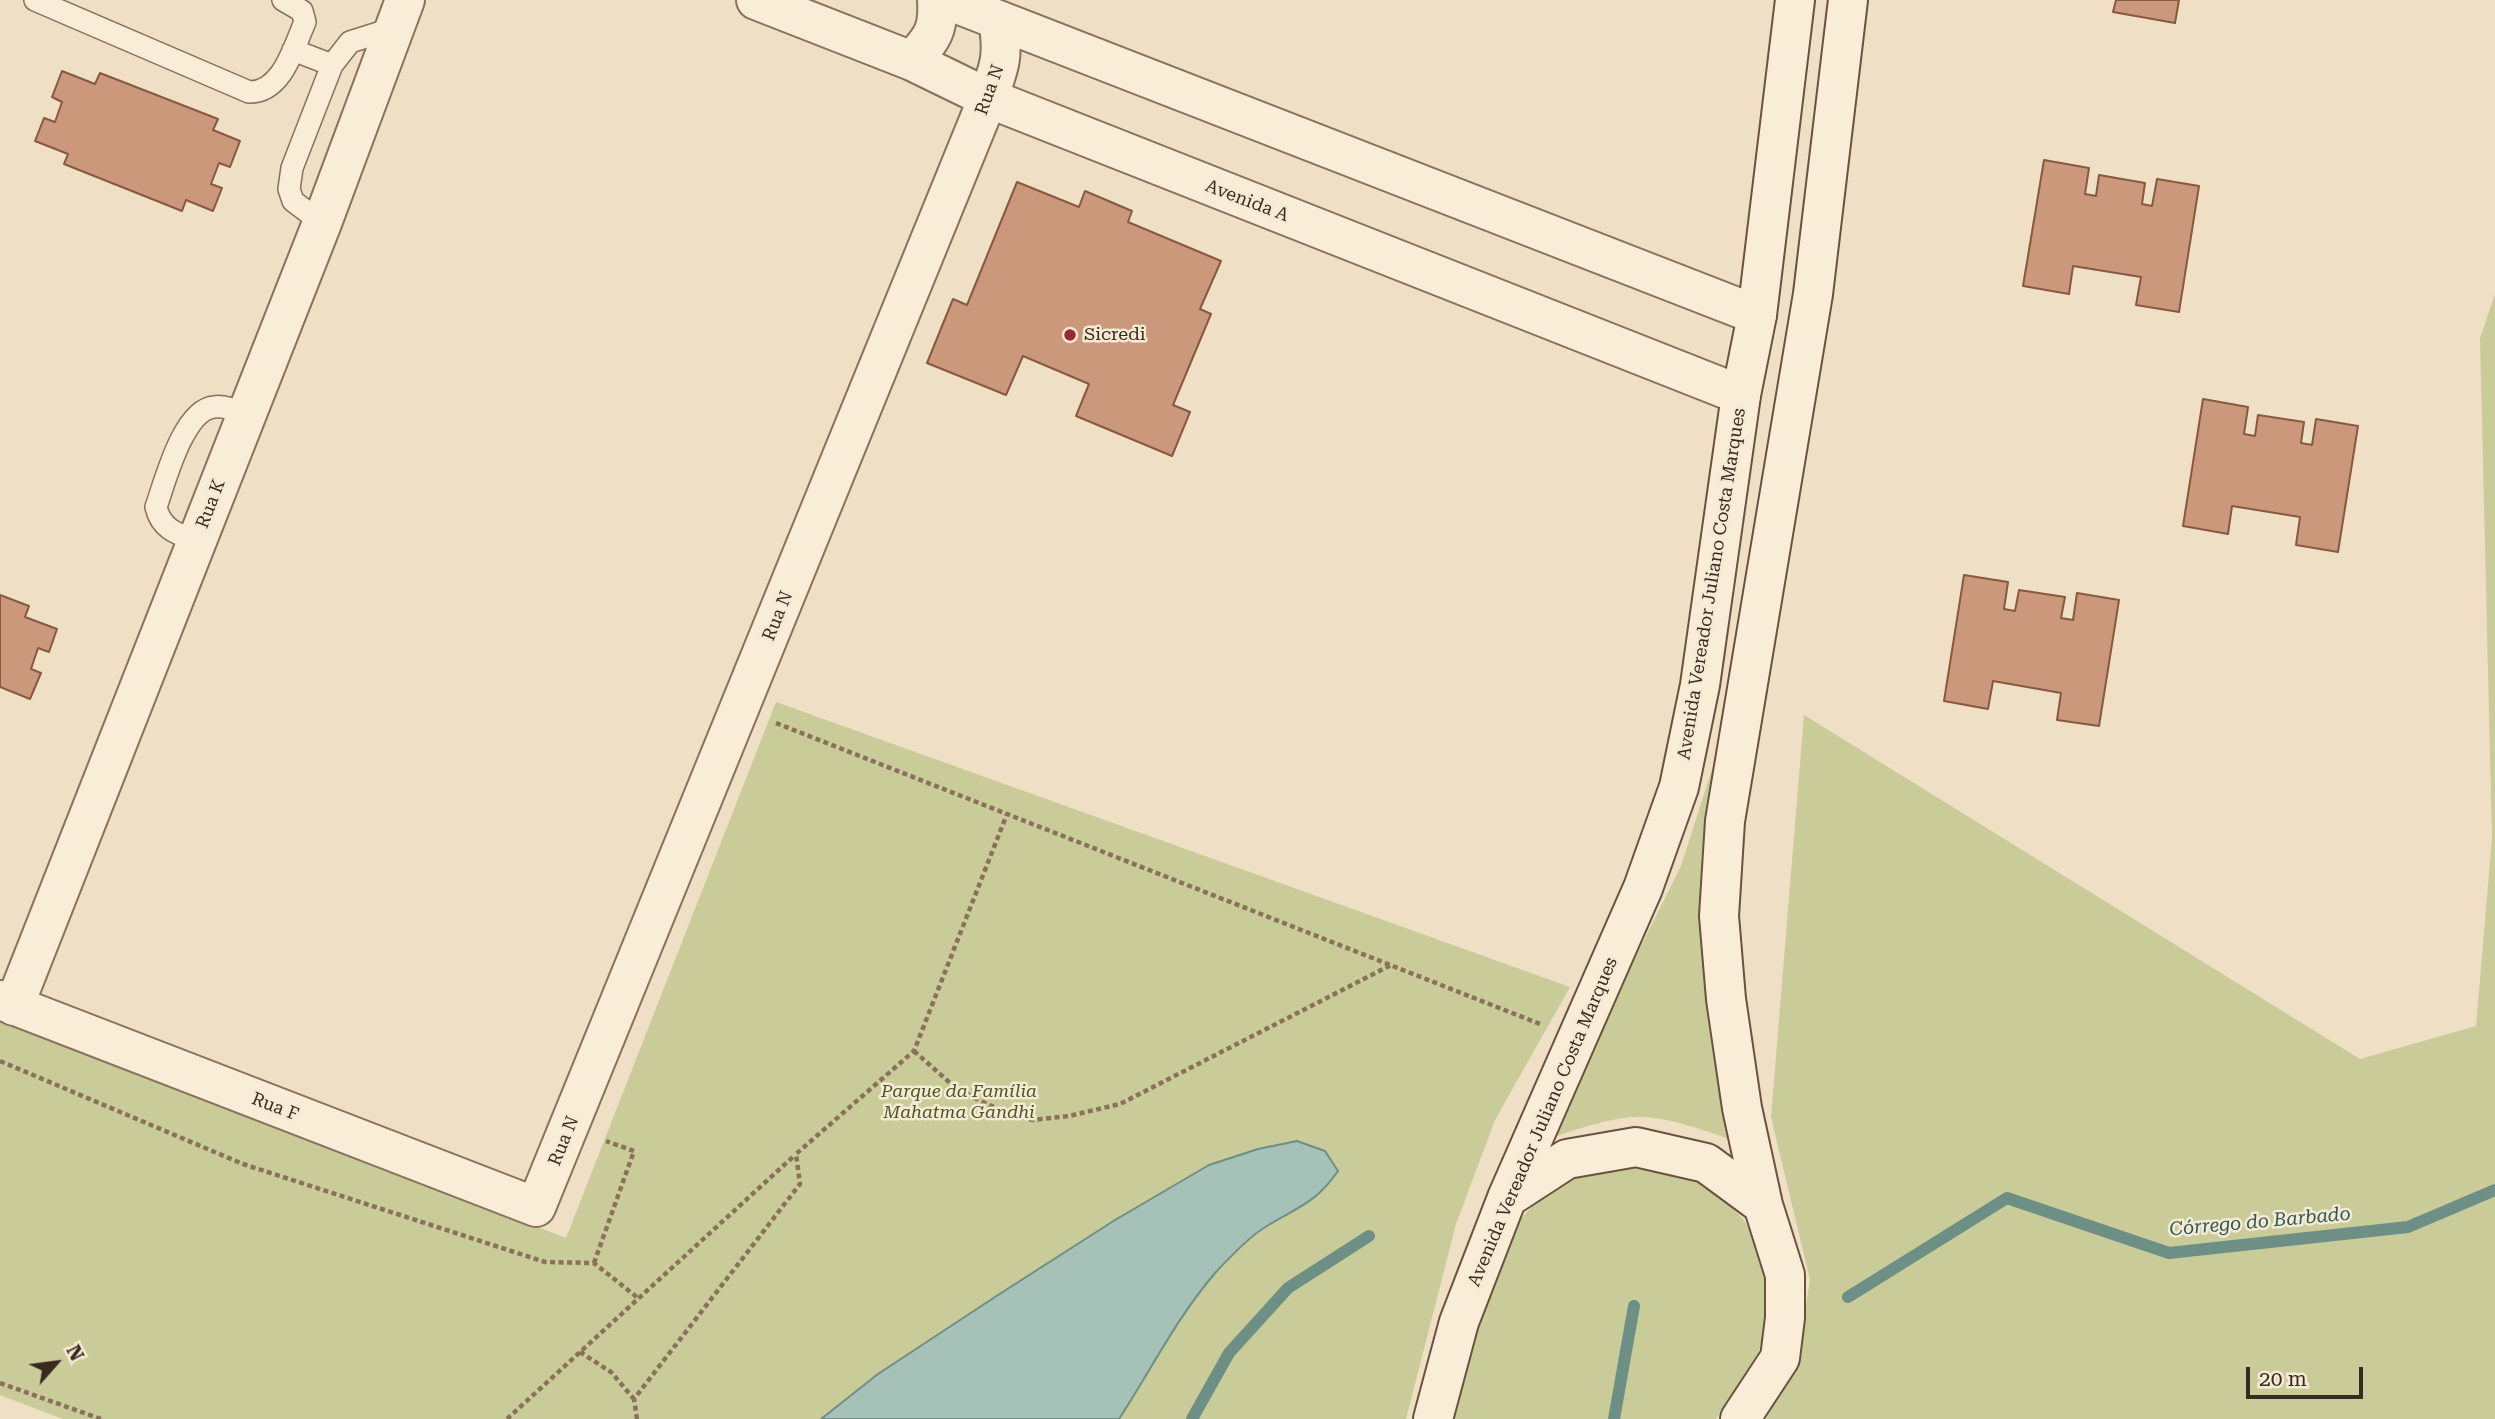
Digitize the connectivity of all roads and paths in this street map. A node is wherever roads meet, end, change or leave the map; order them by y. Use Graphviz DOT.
graph roads {
  1 [pos="35,0"];
  2 [pos="283,0"];
  3 [pos="756,0"];
  4 [pos="937,0"];
  5 [pos="947,0"];
  6 [pos="1795,0"];
  7 [pos="1848,0"];
  8 [pos="399,14"];
  9 [pos="998,20"];
  10 [pos="293,50"];
  11 [pos="912,61"];
  12 [pos="332,65"];
  13 [pos="988,99"];
  14 [pos="322,223"];
  15 [pos="1757,315"];
  16 [pos="1741,395"];
  17 [pos="246,415"];
  18 [pos="197,541"];
  19 [pos="740,708"];
  20 [pos="1007,814"];
  21 [pos="1391,965"];
  22 [pos="7,1003"];
  23 [pos="1576,1038"];
  24 [pos="914,1051"];
  25 [pos="0,1061"];
  26 [pos="569,1127"];
  27 [pos="796,1154"];
  28 [pos="1507,1198"];
  29 [pos="1763,1205"];
  30 [pos="536,1207"];
  31 [pos="594,1263"];
  32 [pos="638,1298"];
  33 [pos="579,1352"];
  34 [pos="0,1383"];
  35 [pos="634,1399"];
  36 [pos="101,1419"];
  37 [pos="507,1419"];
  38 [pos="637,1419"];
  39 [pos="1433,1419"];
  40 [pos="1741,1419"];
  1 -- 10 [label="lane"];
  2 -- 10 [label="lane"];
  3 -- 11 [label="street, Avenida A"];
  4 -- 11 [label="street"];
  5 -- 9 [label="street"];
  6 -- 15 [label="street, Avenida Vereador Juliano Costa Marques"];
  7 -- 29 [label="street"];
  8 -- 12 [label="lane"];
  8 -- 14 [label="street, Rua K"];
  9 -- 13 [label="street, Rua N"];
  9 -- 15 [label="street"];
  10 -- 12 [label="lane"];
  11 -- 13 [label="street, Avenida A"];
  12 -- 14 [label="lane"];
  13 -- 16 [label="street, Avenida A"];
  13 -- 19 [label="street, Rua N"];
  14 -- 17 [label="street, Rua K"];
  15 -- 16 [label="street, Avenida Vereador Juliano Costa Marques"];
  16 -- 23 [label="street, Avenida Vereador Juliano Costa Marques"];
  17 -- 18 [label="street, Rua K"];
  17 -- 18 [label="lane"];
  18 -- 22 [label="street, Rua K"];
  19 -- 20 [label="path"];
  19 -- 26 [label="street, Rua N"];
  20 -- 21 [label="path"];
  20 -- 24 [label="path"];
  21 -- 23 [label="path"];
  21 -- 24 [label="path"];
  22 -- 30 [label="street, Rua F"];
  23 -- 28 [label="street, Avenida Vereador Juliano Costa Marques"];
  24 -- 27 [label="path"];
  25 -- 31 [label="path"];
  26 -- 30 [label="street, Rua N"];
  26 -- 31 [label="path"];
  27 -- 32 [label="path"];
  27 -- 35 [label="path"];
  28 -- 29 [label="street"];
  28 -- 39 [label="street, Avenida Vereador Juliano Costa Marques"];
  29 -- 40 [label="street"];
  31 -- 32 [label="path"];
  32 -- 33 [label="path"];
  33 -- 35 [label="path"];
  33 -- 37 [label="path"];
  34 -- 36 [label="path"];
  35 -- 38 [label="path"];
}
